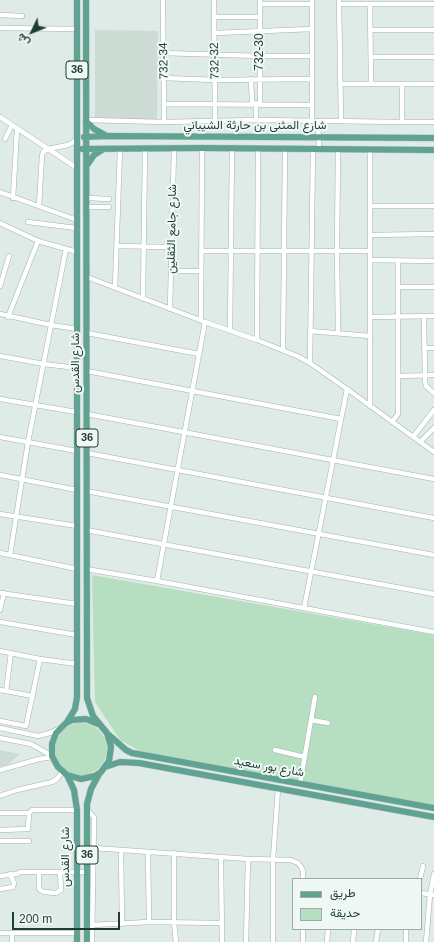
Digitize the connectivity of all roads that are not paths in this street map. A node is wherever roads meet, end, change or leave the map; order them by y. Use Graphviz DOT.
graph roads {
  1 [pos="77,0"];
  2 [pos="86,0"];
  3 [pos="163,0"];
  4 [pos="214,0"];
  5 [pos="260,2"];
  6 [pos="312,2"];
  7 [pos="339,2"];
  8 [pos="402,2"];
  9 [pos="370,4"];
  10 [pos="434,4"];
  11 [pos="0,16"];
  12 [pos="22,16"];
  13 [pos="214,17"];
  14 [pos="260,17"];
  15 [pos="0,28"];
  16 [pos="312,28"];
  17 [pos="77,29"];
  18 [pos="370,30"];
  19 [pos="434,30"];
  20 [pos="260,31"];
  21 [pos="214,33"];
  22 [pos="163,53"];
  23 [pos="215,54"];
  24 [pos="260,56"];
  25 [pos="312,56"];
  26 [pos="371,57"];
  27 [pos="434,57"];
  28 [pos="164,78"];
  29 [pos="260,78"];
  30 [pos="251,79"];
  31 [pos="312,79"];
  32 [pos="215,80"];
  33 [pos="340,84"];
  34 [pos="371,84"];
  35 [pos="402,84"];
  36 [pos="434,84"];
  37 [pos="256,103"];
  38 [pos="164,104"];
  39 [pos="215,104"];
  40 [pos="312,104"];
  41 [pos="0,117"];
  42 [pos="86,120"];
  43 [pos="256,120"];
  44 [pos="312,121"];
  45 [pos="318,121"];
  46 [pos="341,121"];
  47 [pos="164,122"];
  48 [pos="215,122"];
  49 [pos="402,122"];
  50 [pos="434,122"];
  51 [pos="12,125"];
  52 [pos="17,129"];
  53 [pos="86,136"];
  54 [pos="108,136"];
  55 [pos="319,137"];
  56 [pos="434,138"];
  57 [pos="5,139"];
  58 [pos="77,140"];
  59 [pos="202,148"];
  60 [pos="232,148"];
  61 [pos="48,149"];
  62 [pos="77,149"];
  63 [pos="120,149"];
  64 [pos="145,149"];
  65 [pos="174,149"];
  66 [pos="258,149"];
  67 [pos="316,149"];
  68 [pos="338,149"];
  69 [pos="370,149"];
  70 [pos="86,150"];
  71 [pos="102,150"];
  72 [pos="285,150"];
  73 [pos="434,150"];
  74 [pos="86,167"];
  75 [pos="77,168"];
  76 [pos="0,192"];
  77 [pos="14,198"];
  78 [pos="87,198"];
  79 [pos="109,199"];
  80 [pos="39,206"];
  81 [pos="370,206"];
  82 [pos="434,206"];
  83 [pos="87,207"];
  84 [pos="109,207"];
  85 [pos="77,220"];
  86 [pos="28,222"];
  87 [pos="0,223"];
  88 [pos="76,228"];
  89 [pos="434,234"];
  90 [pos="370,235"];
  91 [pos="38,241"];
  92 [pos="117,246"];
  93 [pos="144,246"];
  94 [pos="171,247"];
  95 [pos="66,249"];
  96 [pos="201,251"];
  97 [pos="231,251"];
  98 [pos="257,251"];
  99 [pos="284,251"];
  100 [pos="312,251"];
  101 [pos="337,251"];
  102 [pos="370,251"];
  103 [pos="77,252"];
  104 [pos="9,256"];
  105 [pos="370,260"];
  106 [pos="398,261"];
  107 [pos="434,261"];
  108 [pos="171,271"];
  109 [pos="201,271"];
  110 [pos="87,277"];
  111 [pos="0,286"];
  112 [pos="398,287"];
  113 [pos="434,287"];
  114 [pos="116,288"];
  115 [pos="143,299"];
  116 [pos="170,309"];
  117 [pos="0,314"];
  118 [pos="8,316"];
  119 [pos="370,316"];
  120 [pos="398,316"];
  121 [pos="424,316"];
  122 [pos="434,316"];
  123 [pos="203,321"];
  124 [pos="51,325"];
  125 [pos="77,329"];
  126 [pos="230,331"];
  127 [pos="310,331"];
  128 [pos="87,333"];
  129 [pos="338,333"];
  130 [pos="370,336"];
  131 [pos="257,340"];
  132 [pos="424,348"];
  133 [pos="434,348"];
  134 [pos="283,350"];
  135 [pos="199,354"];
  136 [pos="0,356"];
  137 [pos="44,364"];
  138 [pos="310,364"];
  139 [pos="77,368"];
  140 [pos="87,371"];
  141 [pos="424,375"];
  142 [pos="434,375"];
  143 [pos="398,376"];
  144 [pos="347,389"];
  145 [pos="77,391"];
  146 [pos="86,391"];
  147 [pos="192,391"];
  148 [pos="434,392"];
  149 [pos="0,399"];
  150 [pos="36,405"];
  151 [pos="370,406"];
  152 [pos="434,410"];
  153 [pos="76,412"];
  154 [pos="87,414"];
  155 [pos="341,419"];
  156 [pos="392,422"];
  157 [pos="434,428"];
  158 [pos="185,432"];
  159 [pos="0,437"];
  160 [pos="412,437"];
  161 [pos="28,442"];
  162 [pos="420,442"];
  163 [pos="77,451"];
  164 [pos="434,452"];
  165 [pos="87,453"];
  166 [pos="333,460"];
  167 [pos="178,470"];
  168 [pos="0,475"];
  169 [pos="22,479"];
  170 [pos="434,479"];
  171 [pos="77,490"];
  172 [pos="86,491"];
  173 [pos="326,498"];
  174 [pos="77,501"];
  175 [pos="171,506"];
  176 [pos="86,507"];
  177 [pos="77,511"];
  178 [pos="0,514"];
  179 [pos="16,517"];
  180 [pos="434,518"];
  181 [pos="77,526"];
  182 [pos="86,530"];
  183 [pos="318,534"];
  184 [pos="164,544"];
  185 [pos="0,553"];
  186 [pos="10,555"];
  187 [pos="434,555"];
  188 [pos="77,569"];
  189 [pos="86,569"];
  190 [pos="311,571"];
  191 [pos="157,580"];
  192 [pos="2,593"];
  193 [pos="434,594"];
  194 [pos="77,604"];
  195 [pos="304,608"];
  196 [pos="0,610"];
  197 [pos="0,622"];
  198 [pos="434,632"];
  199 [pos="77,635"];
  200 [pos="0,651"];
  201 [pos="11,653"];
  202 [pos="40,659"];
  203 [pos="77,664"];
  204 [pos="0,690"];
  205 [pos="6,691"];
  206 [pos="33,696"];
  207 [pos="315,697"];
  208 [pos="311,720"];
  209 [pos="0,721"];
  210 [pos="66,723"];
  211 [pos="328,723"];
  212 [pos="98,724"];
  213 [pos="0,728"];
  214 [pos="60,728"];
  215 [pos="107,733"];
  216 [pos="0,738"];
  217 [pos="275,750"];
  218 [pos="53,757"];
  219 [pos="305,757"];
  220 [pos="103,769"];
  221 [pos="0,770"];
  222 [pos="64,773"];
  223 [pos="256,776"];
  224 [pos="254,784"];
  225 [pos="300,784"];
  226 [pos="278,789"];
  227 [pos="0,796"];
  228 [pos="434,808"];
  229 [pos="77,810"];
  230 [pos="87,810"];
  231 [pos="29,813"];
  232 [pos="0,814"];
  233 [pos="434,817"];
  234 [pos="0,830"];
  235 [pos="0,841"];
  236 [pos="29,841"];
  237 [pos="94,848"];
  238 [pos="121,850"];
  239 [pos="148,852"];
  240 [pos="174,853"];
  241 [pos="221,857"];
  242 [pos="248,859"];
  243 [pos="273,859"];
  244 [pos="422,866"];
  245 [pos="39,872"];
  246 [pos="60,872"];
  247 [pos="77,872"];
  248 [pos="88,872"];
  249 [pos="10,874"];
  250 [pos="434,874"];
  251 [pos="0,876"];
  252 [pos="303,878"];
  253 [pos="420,878"];
  254 [pos="0,889"];
  255 [pos="422,893"];
  256 [pos="432,895"];
  257 [pos="149,922"];
  258 [pos="174,922"];
  259 [pos="221,923"];
  260 [pos="122,924"];
  261 [pos="92,925"];
  262 [pos="303,930"];
  263 [pos="328,930"];
  264 [pos="354,930"];
  265 [pos="378,930"];
  266 [pos="406,930"];
  267 [pos="0,933"];
  268 [pos="12,933"];
  269 [pos="77,933"];
  270 [pos="12,942"];
  271 [pos="77,942"];
  272 [pos="87,942"];
  273 [pos="92,942"];
  274 [pos="176,942"];
  275 [pos="222,942"];
  276 [pos="246,942"];
  277 [pos="273,942"];
  278 [pos="303,942"];
  279 [pos="327,942"];
  280 [pos="353,942"];
  281 [pos="376,942"];
  282 [pos="406,942"];
  283 [pos="426,942"];
  1 -- 17 [label="main road, شارع القدس / 36"];
  2 -- 42 [label="main road, شارع القدس / 36"];
  3 -- 22 [label="street, 732-34"];
  4 -- 13 [label="street, 732-32"];
  5 -- 6 [label="street"];
  5 -- 14 [label="street, 732-30"];
  6 -- 16 [label="street"];
  7 -- 9 [label="street"];
  7 -- 33 [label="street"];
  8 -- 9 [label="street"];
  8 -- 10 [label="street"];
  9 -- 18 [label="street"];
  11 -- 12 [label="street"];
  13 -- 14 [label="street"];
  13 -- 21 [label="street, 732-32"];
  14 -- 20 [label="street, 732-30"];
  15 -- 17 [label="street"];
  16 -- 20 [label="street"];
  16 -- 25 [label="street"];
  17 -- 58 [label="main road, شارع القدس / 36"];
  18 -- 19 [label="street"];
  18 -- 26 [label="street"];
  20 -- 21 [label="street"];
  20 -- 24 [label="street, 732-30"];
  21 -- 23 [label="street, 732-32"];
  22 -- 23 [label="street"];
  22 -- 28 [label="street, 732-34"];
  23 -- 24 [label="street"];
  23 -- 32 [label="street, 732-32"];
  24 -- 25 [label="street"];
  24 -- 29 [label="street, 732-30"];
  25 -- 31 [label="street"];
  26 -- 27 [label="street"];
  26 -- 34 [label="street"];
  28 -- 32 [label="street"];
  28 -- 38 [label="street, 732-34"];
  29 -- 30 [label="street"];
  29 -- 31 [label="street"];
  29 -- 37 [label="street, 732-30"];
  30 -- 32 [label="street"];
  30 -- 37 [label="street"];
  31 -- 40 [label="street"];
  32 -- 39 [label="street, 732-32"];
  33 -- 34 [label="street"];
  33 -- 46 [label="street"];
  34 -- 35 [label="street"];
  35 -- 36 [label="street"];
  35 -- 49 [label="street"];
  37 -- 39 [label="street"];
  37 -- 40 [label="street"];
  37 -- 43 [label="street"];
  38 -- 39 [label="street"];
  38 -- 47 [label="street, 732-34"];
  39 -- 48 [label="street, 732-32"];
  40 -- 44 [label="street"];
  41 -- 51 [label="street"];
  42 -- 47 [label="street"];
  42 -- 53 [label="main road, شارع القدس / 36"];
  42 -- 54 [label="main road"];
  43 -- 44 [label="street"];
  43 -- 48 [label="street"];
  44 -- 45 [label="street"];
  45 -- 46 [label="street"];
  45 -- 55 [label="street"];
  46 -- 49 [label="street"];
  47 -- 48 [label="street"];
  49 -- 50 [label="street"];
  51 -- 52 [label="street"];
  51 -- 57 [label="street"];
  52 -- 61 [label="street"];
  52 -- 77 [label="street"];
  53 -- 54 [label="main road, شارع المثنى بن حارثة الشيباني"];
  53 -- 58 [label="main road, شارع المثنى بن حارثة الشيباني"];
  53 -- 70 [label="main road, شارع القدس / 36"];
  54 -- 55 [label="main road, شارع المثنى بن حارثة الشيباني"];
  55 -- 56 [label="main road, شارع المثنى بن حارثة الشيباني"];
  55 -- 67 [label="street"];
  58 -- 61 [label="street"];
  58 -- 62 [label="main road, شارع القدس / 36"];
  59 -- 60 [label="main road, شارع المثنى بن حارثة الشيباني"];
  59 -- 65 [label="main road, شارع المثنى بن حارثة الشيباني"];
  59 -- 96 [label="street"];
  60 -- 66 [label="main road, شارع المثنى بن حارثة الشيباني"];
  60 -- 97 [label="street"];
  61 -- 75 [label="street"];
  61 -- 80 [label="street"];
  62 -- 70 [label="main road, شارع المثنى بن حارثة الشيباني"];
  62 -- 75 [label="main road, شارع القدس / 36"];
  63 -- 64 [label="main road, شارع المثنى بن حارثة الشيباني"];
  63 -- 71 [label="main road, شارع المثنى بن حارثة الشيباني"];
  63 -- 92 [label="street"];
  64 -- 65 [label="main road, شارع المثنى بن حارثة الشيباني"];
  64 -- 93 [label="street"];
  65 -- 94 [label="street, شارع جامع الثقلين"];
  66 -- 72 [label="main road, شارع المثنى بن حارثة الشيباني"];
  66 -- 98 [label="street"];
  67 -- 68 [label="main road, شارع المثنى بن حارثة الشيباني"];
  67 -- 72 [label="main road, شارع المثنى بن حارثة الشيباني"];
  67 -- 100 [label="street"];
  68 -- 69 [label="main road, شارع المثنى بن حارثة الشيباني"];
  68 -- 101 [label="street"];
  69 -- 73 [label="main road, شارع المثنى بن حارثة الشيباني"];
  69 -- 81 [label="street"];
  70 -- 71 [label="main road, شارع المثنى بن حارثة الشيباني"];
  70 -- 74 [label="main road, شارع القدس / 36"];
  71 -- 74 [label="main road"];
  72 -- 99 [label="street"];
  74 -- 78 [label="main road, شارع القدس / 36"];
  75 -- 85 [label="main road, شارع القدس / 36"];
  76 -- 77 [label="street"];
  77 -- 80 [label="street"];
  78 -- 79 [label="street"];
  78 -- 83 [label="main road, شارع القدس / 36"];
  80 -- 85 [label="street"];
  81 -- 82 [label="street"];
  81 -- 90 [label="street"];
  83 -- 84 [label="street"];
  83 -- 110 [label="main road, شارع القدس / 36"];
  85 -- 88 [label="main road, شارع القدس / 36"];
  86 -- 88 [label="street"];
  87 -- 91 [label="street"];
  88 -- 103 [label="main road, شارع القدس / 36"];
  89 -- 90 [label="street"];
  90 -- 102 [label="street"];
  91 -- 95 [label="street"];
  91 -- 118 [label="street"];
  92 -- 93 [label="street"];
  92 -- 114 [label="street"];
  93 -- 94 [label="street"];
  93 -- 115 [label="street"];
  94 -- 108 [label="street, شارع جامع الثقلين"];
  95 -- 103 [label="street"];
  95 -- 124 [label="street"];
  96 -- 97 [label="street"];
  96 -- 109 [label="street"];
  97 -- 98 [label="street"];
  97 -- 126 [label="street"];
  98 -- 99 [label="street"];
  98 -- 131 [label="street"];
  99 -- 100 [label="street"];
  99 -- 134 [label="street"];
  100 -- 101 [label="street"];
  100 -- 127 [label="street"];
  101 -- 102 [label="street"];
  101 -- 129 [label="street"];
  102 -- 105 [label="street"];
  103 -- 125 [label="main road, شارع القدس / 36"];
  104 -- 111 [label="street"];
  105 -- 106 [label="street"];
  105 -- 119 [label="street"];
  106 -- 107 [label="street"];
  106 -- 112 [label="street"];
  108 -- 109 [label="street"];
  108 -- 116 [label="street, شارع جامع الثقلين"];
  109 -- 123 [label="street"];
  110 -- 114 [label="street"];
  110 -- 128 [label="main road, شارع القدس / 36"];
  112 -- 113 [label="street"];
  112 -- 120 [label="street"];
  114 -- 115 [label="street"];
  115 -- 116 [label="street"];
  116 -- 123 [label="street"];
  117 -- 118 [label="street"];
  118 -- 124 [label="street"];
  119 -- 120 [label="street"];
  119 -- 130 [label="street"];
  120 -- 121 [label="street"];
  120 -- 143 [label="street"];
  121 -- 122 [label="street"];
  121 -- 132 [label="street"];
  123 -- 126 [label="street"];
  123 -- 135 [label="street"];
  124 -- 125 [label="street"];
  124 -- 137 [label="street"];
  125 -- 139 [label="main road, شارع القدس / 36"];
  126 -- 131 [label="street"];
  127 -- 129 [label="street"];
  127 -- 138 [label="street"];
  128 -- 135 [label="street"];
  128 -- 140 [label="main road, شارع القدس / 36"];
  129 -- 130 [label="street"];
  130 -- 151 [label="street"];
  131 -- 134 [label="street"];
  132 -- 133 [label="street"];
  132 -- 141 [label="street"];
  134 -- 138 [label="street"];
  135 -- 147 [label="street"];
  136 -- 137 [label="street"];
  137 -- 139 [label="street"];
  137 -- 150 [label="street"];
  138 -- 144 [label="street"];
  139 -- 145 [label="main road, شارع القدس / 36"];
  140 -- 146 [label="main road, شارع القدس / 36"];
  140 -- 147 [label="street"];
  141 -- 142 [label="street"];
  141 -- 143 [label="street"];
  141 -- 148 [label="street"];
  143 -- 156 [label="street"];
  144 -- 151 [label="street"];
  144 -- 155 [label="street"];
  145 -- 146 [label="main road"];
  145 -- 153 [label="main road, شارع القدس / 36"];
  146 -- 154 [label="main road, شارع القدس / 36"];
  147 -- 155 [label="street"];
  147 -- 158 [label="street"];
  149 -- 150 [label="street"];
  150 -- 153 [label="street"];
  150 -- 161 [label="street"];
  151 -- 156 [label="street"];
  152 -- 160 [label="street"];
  153 -- 163 [label="main road, شارع القدس / 36"];
  154 -- 158 [label="street"];
  154 -- 165 [label="main road, شارع القدس / 36"];
  155 -- 166 [label="street"];
  156 -- 160 [label="street"];
  157 -- 162 [label="street"];
  158 -- 166 [label="street"];
  158 -- 167 [label="street"];
  159 -- 161 [label="street"];
  160 -- 162 [label="street"];
  161 -- 163 [label="street"];
  161 -- 169 [label="street"];
  162 -- 164 [label="street"];
  163 -- 171 [label="main road, شارع القدس / 36"];
  165 -- 167 [label="street"];
  165 -- 172 [label="main road, شارع القدس / 36"];
  166 -- 170 [label="street"];
  166 -- 173 [label="street"];
  167 -- 173 [label="street"];
  167 -- 175 [label="street"];
  168 -- 169 [label="street"];
  169 -- 171 [label="street"];
  169 -- 179 [label="street"];
  171 -- 174 [label="main road, شارع القدس / 36"];
  172 -- 175 [label="street"];
  172 -- 176 [label="main road, شارع القدس / 36"];
  173 -- 180 [label="street"];
  173 -- 183 [label="street"];
  174 -- 176 [label="main road"];
  174 -- 177 [label="main road, شارع القدس / 36"];
  175 -- 183 [label="street"];
  175 -- 184 [label="street"];
  176 -- 177 [label="main road"];
  176 -- 182 [label="main road, شارع القدس / 36"];
  177 -- 181 [label="main road, شارع القدس / 36"];
  178 -- 179 [label="street"];
  179 -- 181 [label="street"];
  179 -- 186 [label="street"];
  181 -- 188 [label="main road, شارع القدس / 36"];
  182 -- 184 [label="street"];
  182 -- 189 [label="main road, شارع القدس / 36"];
  183 -- 187 [label="street"];
  183 -- 190 [label="street"];
  184 -- 190 [label="street"];
  184 -- 191 [label="street"];
  185 -- 186 [label="street"];
  186 -- 188 [label="street"];
  188 -- 194 [label="main road, شارع القدس / 36"];
  189 -- 191 [label="street"];
  189 -- 212 [label="main road, شارع القدس / 36"];
  190 -- 193 [label="street"];
  190 -- 195 [label="street"];
  191 -- 195 [label="street"];
  192 -- 194 [label="street"];
  192 -- 196 [label="street"];
  194 -- 199 [label="main road, شارع القدس / 36"];
  195 -- 198 [label="street"];
  197 -- 199 [label="street"];
  199 -- 203 [label="main road, شارع القدس / 36"];
  200 -- 201 [label="street"];
  201 -- 202 [label="street"];
  201 -- 205 [label="street"];
  202 -- 203 [label="street"];
  202 -- 206 [label="street"];
  203 -- 210 [label="main road, شارع القدس / 36"];
  204 -- 205 [label="street"];
  205 -- 206 [label="street"];
  206 -- 209 [label="street"];
  207 -- 208 [label="street"];
  208 -- 211 [label="street"];
  208 -- 219 [label="street"];
  210 -- 212 [label="main road"];
  210 -- 214 [label="main road"];
  212 -- 215 [label="main road"];
  213 -- 214 [label="street"];
  214 -- 218 [label="main road"];
  215 -- 220 [label="main road"];
  215 -- 223 [label="main road, شارع بور سعيد"];
  216 -- 218 [label="street"];
  217 -- 219 [label="street"];
  218 -- 221 [label="street"];
  218 -- 222 [label="main road"];
  219 -- 225 [label="street"];
  220 -- 222 [label="main road"];
  220 -- 224 [label="main road, شارع بور سعيد"];
  220 -- 230 [label="main road, شارع القدس / 36"];
  222 -- 227 [label="street"];
  222 -- 229 [label="main road, شارع القدس / 36"];
  223 -- 224 [label="main road"];
  223 -- 225 [label="main road, شارع بور سعيد"];
  224 -- 226 [label="main road, شارع بور سعيد"];
  225 -- 228 [label="main road, شارع بور سعيد"];
  226 -- 233 [label="main road, شارع بور سعيد"];
  226 -- 243 [label="street"];
  229 -- 231 [label="street"];
  229 -- 247 [label="main road, شارع القدس / 36"];
  230 -- 237 [label="street"];
  230 -- 248 [label="main road, شارع القدس / 36"];
  231 -- 232 [label="street"];
  231 -- 234 [label="street"];
  235 -- 236 [label="street"];
  237 -- 238 [label="street"];
  237 -- 261 [label="street"];
  238 -- 239 [label="street"];
  238 -- 260 [label="street"];
  239 -- 240 [label="street"];
  239 -- 257 [label="street"];
  240 -- 241 [label="street"];
  240 -- 258 [label="street"];
  241 -- 242 [label="street"];
  241 -- 259 [label="street"];
  242 -- 243 [label="street"];
  242 -- 276 [label="street"];
  243 -- 252 [label="street"];
  243 -- 277 [label="street"];
  244 -- 253 [label="street"];
  245 -- 246 [label="street"];
  245 -- 246 [label="street"];
  245 -- 249 [label="street"];
  246 -- 247 [label="street"];
  247 -- 248 [label="street"];
  247 -- 269 [label="main road, شارع القدس / 36"];
  248 -- 272 [label="main road, شارع القدس / 36"];
  249 -- 251 [label="street"];
  249 -- 254 [label="street"];
  250 -- 256 [label="street"];
  255 -- 256 [label="street"];
  256 -- 283 [label="street"];
  257 -- 258 [label="street"];
  257 -- 260 [label="street"];
  258 -- 259 [label="street"];
  258 -- 274 [label="street"];
  259 -- 275 [label="street"];
  260 -- 261 [label="street"];
  261 -- 273 [label="street"];
  262 -- 278 [label="street"];
  263 -- 279 [label="street"];
  264 -- 280 [label="street"];
  265 -- 281 [label="street"];
  266 -- 282 [label="street"];
  267 -- 268 [label="street"];
  268 -- 269 [label="street"];
  268 -- 270 [label="street"];
  269 -- 271 [label="main road, شارع القدس / 36"];
}
